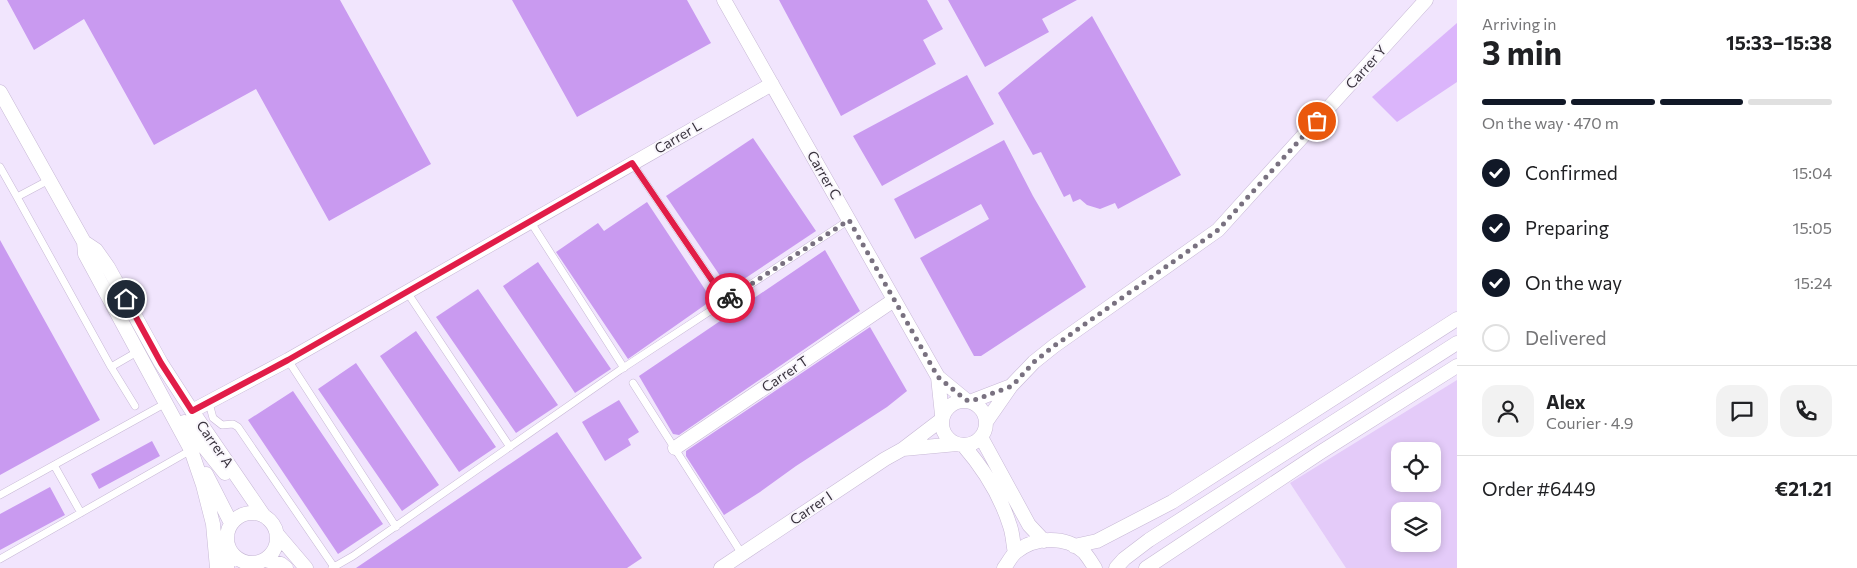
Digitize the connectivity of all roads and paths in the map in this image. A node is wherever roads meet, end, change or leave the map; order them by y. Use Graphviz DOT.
graph roads {
  1 [pos="724,0"];
  2 [pos="1426,0"];
  3 [pos="772,84"];
  4 [pos="2,100"];
  5 [pos="632,163"];
  6 [pos="0,167"];
  7 [pos="49,180"];
  8 [pos="17,197"];
  9 [pos="849,220"];
  10 [pos="530,222"];
  11 [pos="84,242"];
  12 [pos="407,292"];
  13 [pos="894,300"];
  14 [pos="726,301"];
  15 [pos="1457,319"];
  16 [pos="1457,343"];
  17 [pos="137,352"];
  18 [pos="288,360"];
  19 [pos="1457,366"];
  20 [pos="110,367"];
  21 [pos="624,368"];
  22 [pos="938,377"];
  23 [pos="633,383"];
  24 [pos="1012,386"];
  25 [pos="969,401"];
  26 [pos="166,403"];
  27 [pos="209,403"];
  28 [pos="135,406"];
  29 [pos="192,411"];
  30 [pos="942,418"];
  31 [pos="986,422"];
  32 [pos="981,438"];
  33 [pos="960,445"];
  34 [pos="510,447"];
  35 [pos="675,448"];
  36 [pos="903,450"];
  37 [pos="192,453"];
  38 [pos="54,465"];
  39 [pos="0,495"];
  40 [pos="250,496"];
  41 [pos="81,513"];
  42 [pos="264,516"];
  43 [pos="231,523"];
  44 [pos="396,526"];
  45 [pos="277,534"];
  46 [pos="1044,541"];
  47 [pos="227,545"];
  48 [pos="1074,546"];
  49 [pos="1015,553"];
  50 [pos="742,554"];
  51 [pos="0,559"];
  52 [pos="265,560"];
  53 [pos="250,566"];
  54 [pos="217,568"];
  55 [pos="227,568"];
  56 [pos="286,568"];
  57 [pos="306,568"];
  58 [pos="333,568"];
  59 [pos="721,568"];
  60 [pos="1004,568"];
  61 [pos="1095,568"];
  62 [pos="1116,568"];
  63 [pos="1146,568"];
  1 -- 3 [label="street, Carrer C"];
  2 -- 24 [label="street, Carrer Y"];
  3 -- 5 [label="street, Carrer L"];
  3 -- 9 [label="street, Carrer C"];
  4 -- 7 [label="street, Carrer A"];
  5 -- 10 [label="street, Carrer L"];
  5 -- 14 [label="lane"];
  6 -- 8 [label="lane"];
  7 -- 8 [label="lane"];
  7 -- 11 [label="street, Carrer A"];
  8 -- 20 [label="lane"];
  9 -- 13 [label="street, Carrer C"];
  9 -- 14 [label="lane"];
  10 -- 12 [label="street, Carrer L"];
  10 -- 21 [label="lane"];
  11 -- 17 [label="street, Carrer A"];
  11 -- 29 [label="street, Carrer A"];
  12 -- 18 [label="street, Carrer L"];
  12 -- 34 [label="lane"];
  13 -- 22 [label="street, Carrer C"];
  13 -- 35 [label="street, Carrer T"];
  14 -- 21 [label="lane"];
  15 -- 48 [label="street"];
  16 -- 62 [label="street"];
  17 -- 20 [label="lane"];
  17 -- 26 [label="street, Carrer A"];
  18 -- 27 [label="street, Carrer L"];
  18 -- 44 [label="lane"];
  19 -- 63 [label="street"];
  20 -- 28 [label="lane"];
  21 -- 34 [label="lane"];
  22 -- 25 [label="street, Carrer C"];
  22 -- 30 [label="street, Carrer C"];
  23 -- 35 [label="lane"];
  24 -- 25 [label="street, Carrer Y"];
  24 -- 31 [label="street, Carrer Y"];
  25 -- 30 [label="street"];
  25 -- 31 [label="street"];
  26 -- 37 [label="street, Carrer A"];
  26 -- 38 [label="lane"];
  26 -- 40 [label="street, Carrer A"];
  27 -- 29 [label="street, Carrer L"];
  27 -- 58 [label="lane"];
  29 -- 40 [label="street, Carrer A"];
  30 -- 33 [label="street"];
  30 -- 36 [label="street, Carrer I"];
  31 -- 32 [label="street"];
  32 -- 33 [label="street"];
  32 -- 46 [label="street"];
  33 -- 36 [label="street, Carrer I"];
  33 -- 49 [label="street"];
  34 -- 44 [label="lane"];
  35 -- 50 [label="lane"];
  36 -- 50 [label="street, Carrer I"];
  37 -- 41 [label="lane"];
  37 -- 43 [label="street"];
  37 -- 54 [label="street"];
  38 -- 39 [label="lane"];
  38 -- 41 [label="lane"];
  40 -- 42 [label="street, Carrer A"];
  41 -- 51 [label="lane"];
  42 -- 43 [label="street"];
  42 -- 45 [label="street"];
  43 -- 47 [label="street"];
  44 -- 58 [label="lane"];
  45 -- 52 [label="street"];
  45 -- 57 [label="street"];
  46 -- 48 [label="street"];
  46 -- 49 [label="street"];
  47 -- 53 [label="street"];
  47 -- 55 [label="street"];
  48 -- 61 [label="street"];
  49 -- 60 [label="street"];
  50 -- 59 [label="street, Carrer I"];
  52 -- 53 [label="street"];
  52 -- 56 [label="street"];
}
